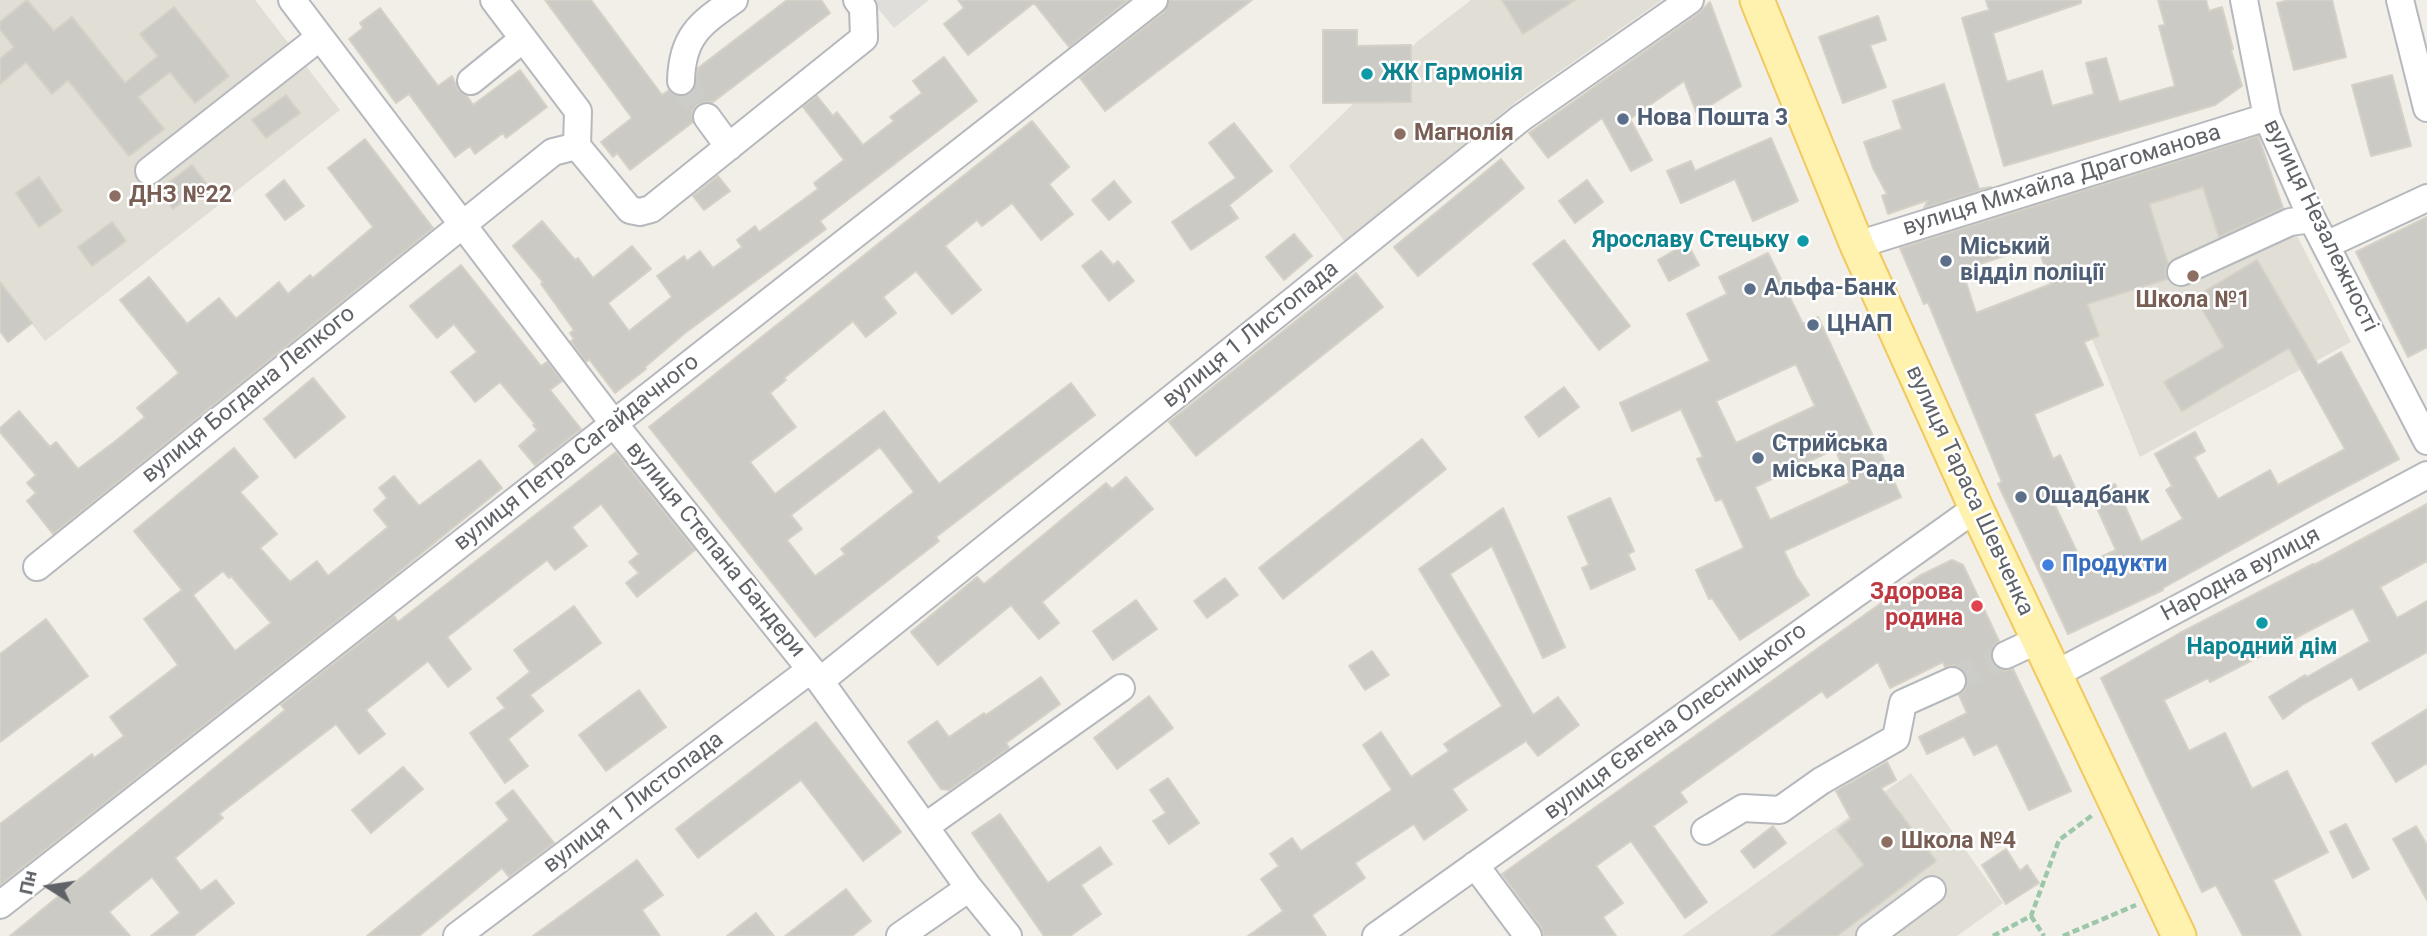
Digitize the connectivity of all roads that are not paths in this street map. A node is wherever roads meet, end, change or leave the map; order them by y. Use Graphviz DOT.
graph roads {
  1 [pos="292,0"];
  2 [pos="495,0"];
  3 [pos="734,0"];
  4 [pos="857,0"];
  5 [pos="1154,0"];
  6 [pos="1690,0"];
  7 [pos="1757,0"];
  8 [pos="2244,0"];
  9 [pos="2403,0"];
  10 [pos="320,37"];
  11 [pos="523,39"];
  12 [pos="471,81"];
  13 [pos="681,81"];
  14 [pos="2427,108"];
  15 [pos="707,117"];
  16 [pos="2267,117"];
  17 [pos="577,146"];
  18 [pos="729,147"];
  19 [pos="149,170"];
  20 [pos="2427,198"];
  21 [pos="2312,219"];
  22 [pos="461,223"];
  23 [pos="1857,245"];
  24 [pos="2326,245"];
  25 [pos="2181,272"];
  26 [pos="614,424"];
  27 [pos="2427,441"];
  28 [pos="2427,475"];
  29 [pos="1976,508"];
  30 [pos="37,567"];
  31 [pos="2038,640"];
  32 [pos="2006,655"];
  33 [pos="2054,675"];
  34 [pos="815,676"];
  35 [pos="1952,681"];
  36 [pos="1121,688"];
  37 [pos="926,826"];
  38 [pos="1706,831"];
  39 [pos="1475,865"];
  40 [pos="969,888"];
  41 [pos="1932,890"];
  42 [pos="0,905"];
  43 [pos="457,936"];
  44 [pos="901,936"];
  45 [pos="1008,936"];
  46 [pos="1376,936"];
  47 [pos="1528,936"];
  48 [pos="1870,936"];
  49 [pos="2179,936"];
  1 -- 10 [label="street, вулиця Степана Бандери"];
  2 -- 11 [label="street"];
  3 -- 13 [label="street"];
  4 -- 18 [label="street"];
  5 -- 26 [label="street, вулиця Петра Сагайдачного"];
  6 -- 34 [label="street, вулиця 1 Листопада"];
  7 -- 23 [label="main road, вулиця Тараса Шевченка"];
  8 -- 16 [label="street, вулиця Незалежності"];
  9 -- 14 [label="street"];
  10 -- 19 [label="street"];
  10 -- 22 [label="street, вулиця Степана Бандери"];
  11 -- 12 [label="street"];
  11 -- 17 [label="street"];
  15 -- 18 [label="street"];
  16 -- 21 [label="street, вулиця Незалежності"];
  16 -- 23 [label="street, вулиця Михайла Драгоманова"];
  17 -- 18 [label="street"];
  17 -- 22 [label="street, вулиця Богдана Лепкого"];
  20 -- 24 [label="street"];
  21 -- 24 [label="street, вулиця Незалежності"];
  21 -- 25 [label="street"];
  22 -- 26 [label="street, вулиця Степана Бандери"];
  22 -- 30 [label="street, вулиця Богдана Лепкого"];
  23 -- 29 [label="main road, вулиця Тараса Шевченка"];
  24 -- 27 [label="street, вулиця Незалежності"];
  26 -- 34 [label="street, вулиця Степана Бандери"];
  26 -- 42 [label="street, вулиця Петра Сагайдачного"];
  28 -- 33 [label="street, Народна вулиця"];
  29 -- 31 [label="main road, вулиця Тараса Шевченка"];
  29 -- 39 [label="street, вулиця Євгена Олесницького"];
  31 -- 32 [label="street"];
  31 -- 33 [label="main road, вулиця Тараса Шевченка"];
  33 -- 49 [label="main road, вулиця Тараса Шевченка"];
  34 -- 37 [label="street, вулиця Степана Бандери"];
  34 -- 43 [label="street, вулиця 1 Листопада"];
  35 -- 38 [label="street"];
  36 -- 37 [label="street"];
  37 -- 40 [label="street, вулиця Степана Бандери"];
  39 -- 46 [label="street, вулиця Євгена Олесницького"];
  39 -- 47 [label="street"];
  40 -- 44 [label="street"];
  40 -- 45 [label="street, вулиця Степана Бандери"];
  41 -- 48 [label="street"];
}
